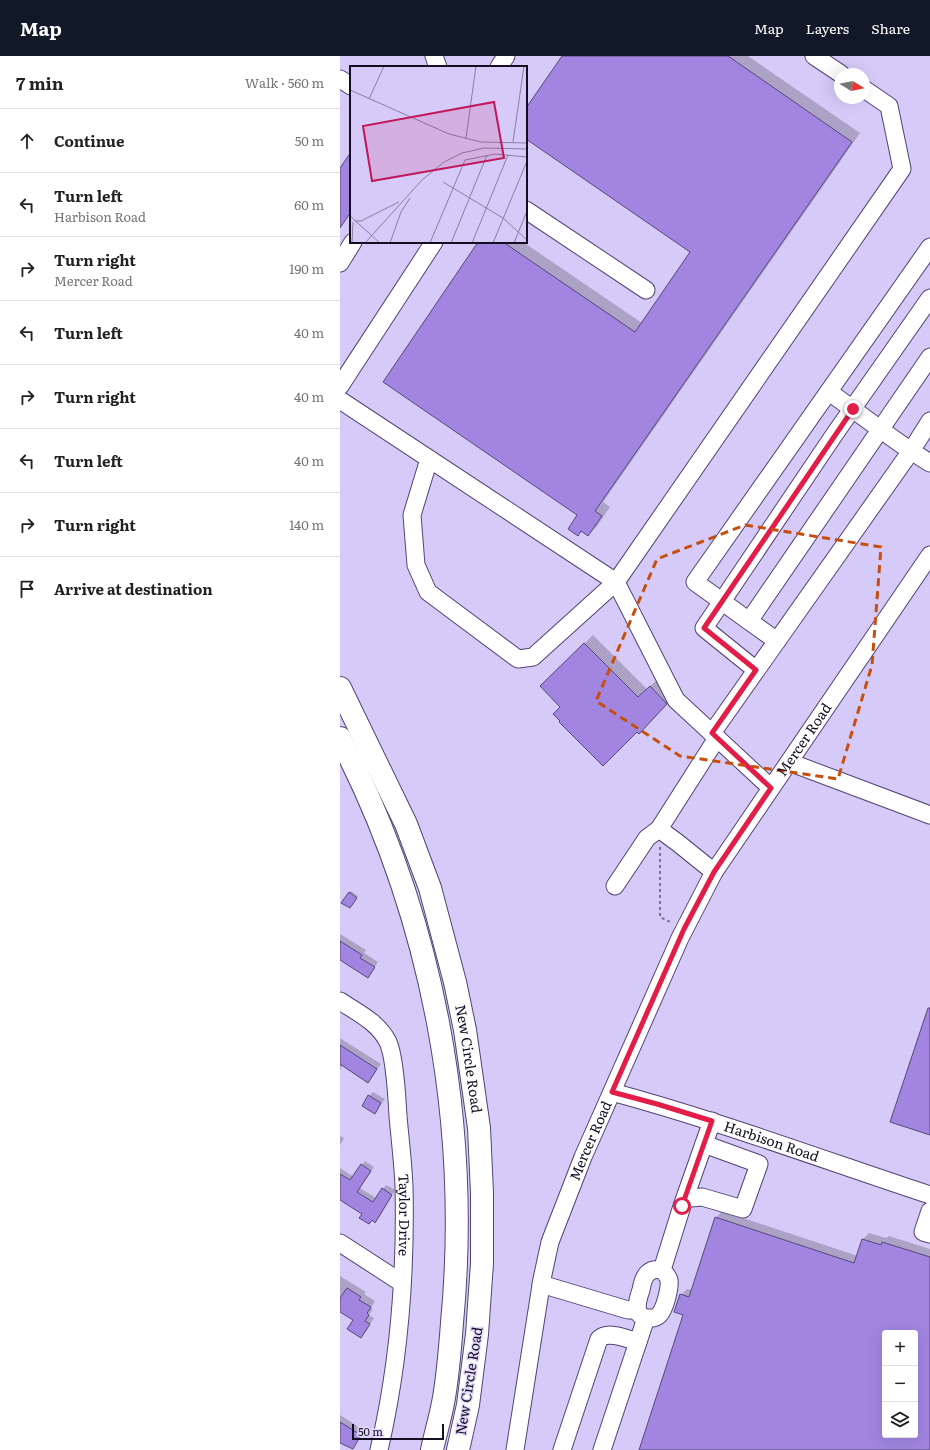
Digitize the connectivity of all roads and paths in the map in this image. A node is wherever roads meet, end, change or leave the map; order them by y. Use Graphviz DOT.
graph roads {
  1 [pos="434,56"];
  2 [pos="506,56"];
  3 [pos="814,56"];
  4 [pos="438,66"];
  5 [pos="500,66"];
  6 [pos="834,69"];
  7 [pos="340,79"];
  8 [pos="350,85"];
  9 [pos="870,93"];
  10 [pos="527,211"];
  11 [pos="353,243"];
  12 [pos="433,243"];
  13 [pos="930,247"];
  14 [pos="340,263"];
  15 [pos="646,290"];
  16 [pos="930,298"];
  17 [pos="930,357"];
  18 [pos="340,386"];
  19 [pos="828,392"];
  20 [pos="340,400"];
  21 [pos="853,409"];
  22 [pos="930,422"];
  23 [pos="880,430"];
  24 [pos="910,450"];
  25 [pos="429,458"];
  26 [pos="930,463"];
  27 [pos="930,555"];
  28 [pos="616,582"];
  29 [pos="722,601"];
  30 [pos="749,621"];
  31 [pos="777,642"];
  32 [pos="756,670"];
  33 [pos="340,688"];
  34 [pos="714,736"];
  35 [pos="340,738"];
  36 [pos="789,762"];
  37 [pos="771,788"];
  38 [pos="930,815"];
  39 [pos="659,835"];
  40 [pos="714,872"];
  41 [pos="614,886"];
  42 [pos="672,924"];
  43 [pos="340,1001"];
  44 [pos="612,1092"];
  45 [pos="712,1121"];
  46 [pos="704,1144"];
  47 [pos="930,1195"];
  48 [pos="686,1196"];
  49 [pos="930,1211"];
  50 [pos="926,1233"];
  51 [pos="340,1243"];
  52 [pos="662,1270"];
  53 [pos="402,1283"];
  54 [pos="541,1284"];
  55 [pos="642,1314"];
  56 [pos="638,1342"];
  57 [pos="379,1450"];
  58 [pos="432,1450"];
  59 [pos="458,1450"];
  60 [pos="515,1450"];
  61 [pos="562,1450"];
  62 [pos="602,1450"];
  1 -- 4 [label="street"];
  2 -- 5 [label="street"];
  3 -- 6 [label="street"];
  7 -- 8 [label="street"];
  9 -- 28 [label="street"];
  10 -- 15 [label="street"];
  11 -- 14 [label="street"];
  12 -- 18 [label="street"];
  13 -- 19 [label="street"];
  16 -- 21 [label="street"];
  17 -- 23 [label="street"];
  19 -- 21 [label="street"];
  19 -- 29 [label="street"];
  20 -- 25 [label="street"];
  21 -- 23 [label="street"];
  21 -- 29 [label="street"];
  22 -- 24 [label="street"];
  23 -- 24 [label="street"];
  23 -- 30 [label="street"];
  24 -- 26 [label="street"];
  24 -- 31 [label="street"];
  25 -- 28 [label="street"];
  25 -- 28 [label="street"];
  27 -- 36 [label="street, Mercer Road"];
  28 -- 34 [label="street"];
  29 -- 30 [label="street"];
  29 -- 32 [label="street"];
  30 -- 31 [label="street"];
  31 -- 32 [label="street"];
  32 -- 34 [label="street"];
  33 -- 59 [label="highway, New Circle Road"];
  34 -- 37 [label="street"];
  34 -- 39 [label="street"];
  35 -- 58 [label="highway, New Circle Road"];
  36 -- 37 [label="street, Mercer Road"];
  36 -- 38 [label="street"];
  37 -- 40 [label="street, Mercer Road"];
  39 -- 40 [label="street"];
  39 -- 41 [label="street"];
  39 -- 42 [label="path"];
  40 -- 44 [label="street, Mercer Road"];
  43 -- 53 [label="street, Taylor Drive"];
  44 -- 45 [label="street, Harbison Road"];
  44 -- 54 [label="street, Mercer Road"];
  45 -- 46 [label="street"];
  45 -- 47 [label="street, Harbison Road"];
  46 -- 48 [label="street"];
  46 -- 48 [label="street"];
  48 -- 52 [label="street"];
  49 -- 50 [label="street"];
  51 -- 53 [label="street"];
  52 -- 55 [label="street"];
  52 -- 55 [label="street"];
  53 -- 57 [label="street, Taylor Drive"];
  54 -- 55 [label="street"];
  54 -- 60 [label="street, Mercer Road"];
  55 -- 56 [label="street"];
  56 -- 61 [label="street"];
  56 -- 62 [label="street"];
}
